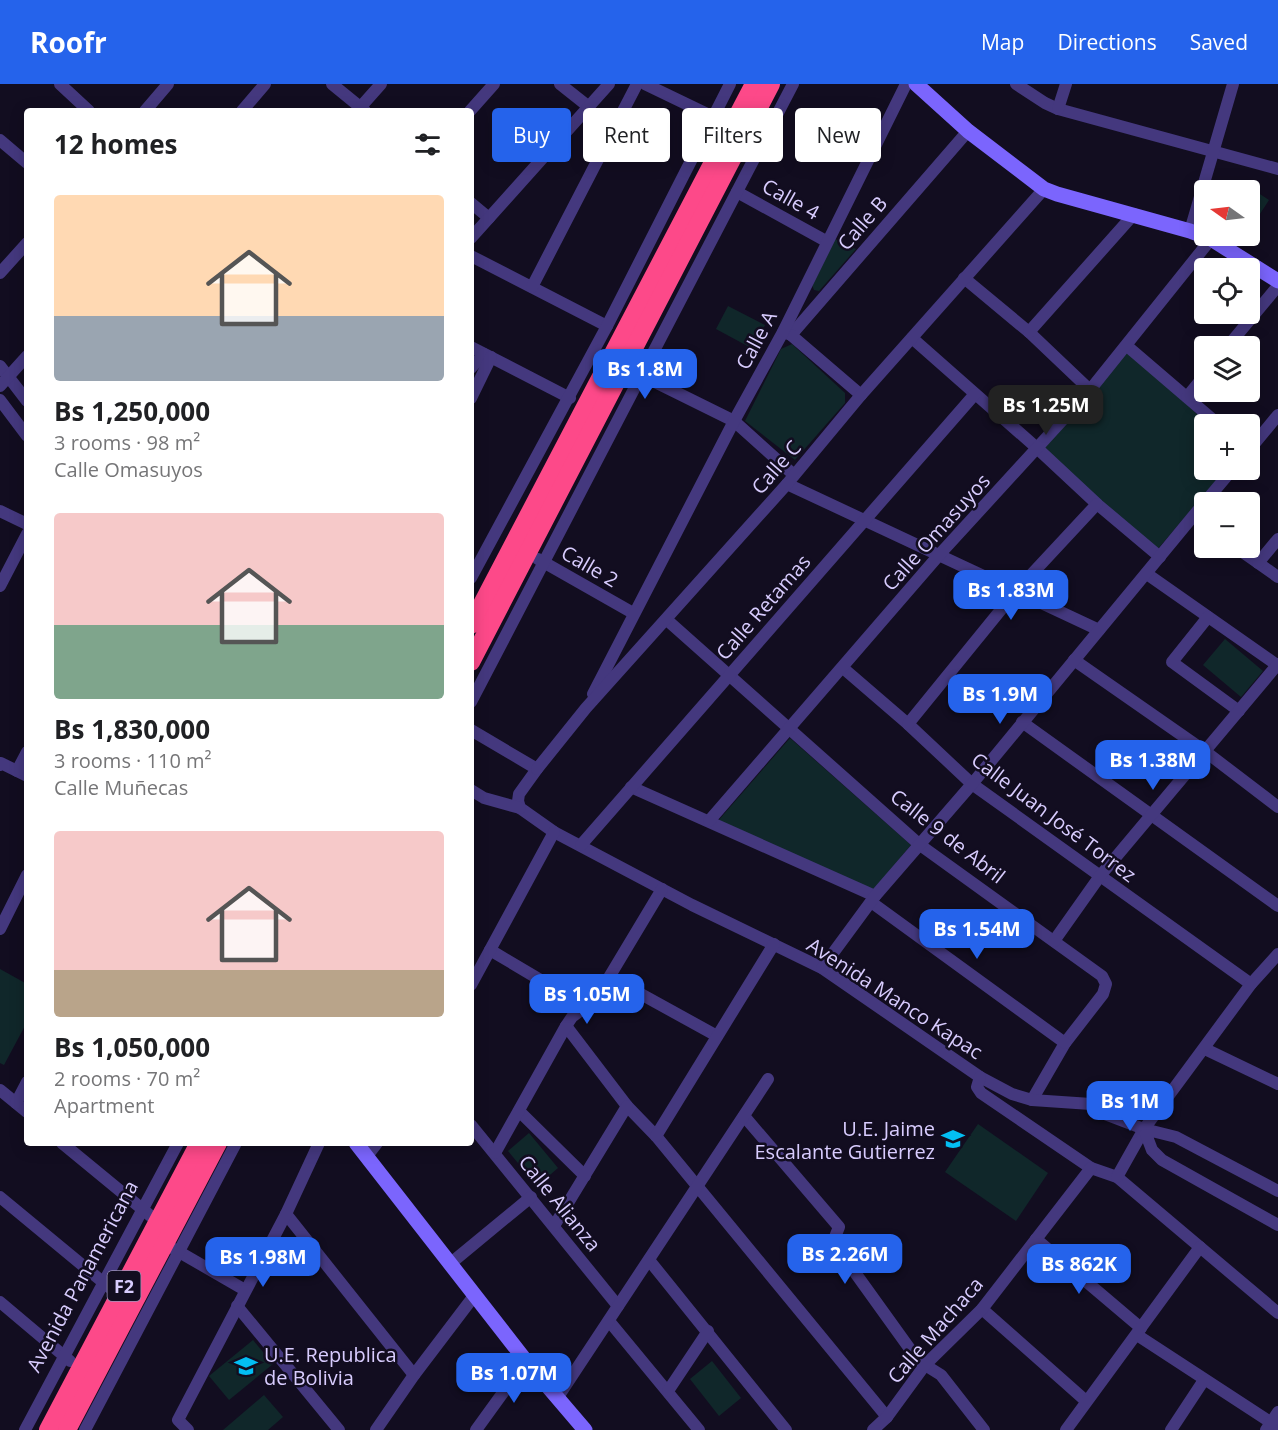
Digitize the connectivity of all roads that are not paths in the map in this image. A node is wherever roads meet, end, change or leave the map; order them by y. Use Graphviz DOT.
graph roads {
  1 [pos="60,84"];
  2 [pos="168,84"];
  3 [pos="266,84"];
  4 [pos="332,84"];
  5 [pos="381,84"];
  6 [pos="494,84"];
  7 [pos="560,84"];
  8 [pos="609,84"];
  9 [pos="637,84"];
  10 [pos="645,84"];
  11 [pos="730,84"];
  12 [pos="754,84"];
  13 [pos="771,84"];
  14 [pos="793,84"];
  15 [pos="906,84"];
  16 [pos="916,84"];
  17 [pos="1016,84"];
  18 [pos="1066,84"];
  19 [pos="1233,84"];
  20 [pos="589,107"];
  21 [pos="86,108"];
  22 [pos="148,108"];
  23 [pos="245,108"];
  24 [pos="359,108"];
  25 [pos="363,108"];
  26 [pos="473,108"];
  27 [pos="695,108"];
  28 [pos="718,108"];
  29 [pos="741,108"];
  30 [pos="1058,109"];
  31 [pos="968,131"];
  32 [pos="2,146"];
  33 [pos="1213,152"];
  34 [pos="24,161"];
  35 [pos="691,162"];
  36 [pos="713,162"];
  37 [pos="1278,169"];
  38 [pos="1044,189"];
  39 [pos="737,192"];
  40 [pos="474,206"];
  41 [pos="1134,214"];
  42 [pos="489,218"];
  43 [pos="1191,231"];
  44 [pos="1194,232"];
  45 [pos="474,235"];
  46 [pos="826,241"];
  47 [pos="24,246"];
  48 [pos="1206,246"];
  49 [pos="1222,246"];
  50 [pos="474,258"];
  51 [pos="0,273"];
  52 [pos="964,278"];
  53 [pos="1278,280"];
  54 [pos="1278,286"];
  55 [pos="532,287"];
  56 [pos="608,326"];
  57 [pos="1029,332"];
  58 [pos="787,334"];
  59 [pos="1236,336"];
  60 [pos="912,338"];
  61 [pos="1127,346"];
  62 [pos="474,348"];
  63 [pos="488,355"];
  64 [pos="24,359"];
  65 [pos="0,366"];
  66 [pos="474,366"];
  67 [pos="641,375"];
  68 [pos="4,381"];
  69 [pos="1194,388"];
  70 [pos="474,390"];
  71 [pos="1090,390"];
  72 [pos="975,394"];
  73 [pos="861,395"];
  74 [pos="1187,397"];
  75 [pos="24,398"];
  76 [pos="570,398"];
  77 [pos="0,400"];
  78 [pos="1207,414"];
  79 [pos="1278,415"];
  80 [pos="734,422"];
  81 [pos="24,432"];
  82 [pos="1260,437"];
  83 [pos="1038,449"];
  84 [pos="791,480"];
  85 [pos="1224,480"];
  86 [pos="1214,492"];
  87 [pos="1097,504"];
  88 [pos="0,511"];
  89 [pos="1194,516"];
  90 [pos="864,521"];
  91 [pos="24,523"];
  92 [pos="1278,539"];
  93 [pos="24,540"];
  94 [pos="939,555"];
  95 [pos="1160,557"];
  96 [pos="536,558"];
  97 [pos="1251,558"];
  98 [pos="1258,563"];
  99 [pos="474,573"];
  100 [pos="1147,574"];
  101 [pos="1278,577"];
  102 [pos="0,586"];
  103 [pos="1017,590"];
  104 [pos="633,613"];
  105 [pos="1208,617"];
  106 [pos="474,619"];
  107 [pos="667,620"];
  108 [pos="1099,630"];
  109 [pos="474,657"];
  110 [pos="1074,660"];
  111 [pos="1277,664"];
  112 [pos="843,668"];
  113 [pos="729,675"];
  114 [pos="474,695"];
  115 [pos="586,708"];
  116 [pos="1239,711"];
  117 [pos="1022,722"];
  118 [pos="908,723"];
  119 [pos="790,728"];
  120 [pos="474,732"];
  121 [pos="1206,752"];
  122 [pos="0,763"];
  123 [pos="537,769"];
  124 [pos="22,774"];
  125 [pos="972,784"];
  126 [pos="631,787"];
  127 [pos="474,792"];
  128 [pos="1276,802"];
  129 [pos="520,808"];
  130 [pos="1153,815"];
  131 [pos="710,821"];
  132 [pos="554,832"];
  133 [pos="581,845"];
  134 [pos="921,845"];
  135 [pos="1100,876"];
  136 [pos="662,890"];
  137 [pos="22,898"];
  138 [pos="873,899"];
  139 [pos="1278,906"];
  140 [pos="0,929"];
  141 [pos="1054,941"];
  142 [pos="774,944"];
  143 [pos="490,950"];
  144 [pos="1278,954"];
  145 [pos="822,968"];
  146 [pos="610,977"];
  147 [pos="474,979"];
  148 [pos="1251,984"];
  149 [pos="586,1007"];
  150 [pos="566,1026"];
  151 [pos="717,1036"];
  152 [pos="1065,1043"];
  153 [pos="1205,1049"];
  154 [pos="980,1077"];
  155 [pos="768,1079"];
  156 [pos="1278,1084"];
  157 [pos="24,1088"];
  158 [pos="0,1090"];
  159 [pos="1032,1100"];
  160 [pos="1165,1102"];
  161 [pos="16,1103"];
  162 [pos="1091,1104"];
  163 [pos="627,1106"];
  164 [pos="24,1110"];
  165 [pos="519,1111"];
  166 [pos="744,1116"];
  167 [pos="474,1128"];
  168 [pos="1144,1129"];
  169 [pos="656,1136"];
  170 [pos="66,1146"];
  171 [pos="82,1146"];
  172 [pos="176,1146"];
  173 [pos="197,1146"];
  174 [pos="217,1146"];
  175 [pos="234,1146"];
  176 [pos="318,1146"];
  177 [pos="359,1146"];
  178 [pos="375,1146"];
  179 [pos="495,1153"];
  180 [pos="77,1155"];
  181 [pos="367,1156"];
  182 [pos="1091,1168"];
  183 [pos="585,1176"];
  184 [pos="1117,1177"];
  185 [pos="698,1186"];
  186 [pos="1278,1191"];
  187 [pos="0,1197"];
  188 [pos="531,1197"];
  189 [pos="143,1210"];
  190 [pos="286,1214"];
  191 [pos="1276,1220"];
  192 [pos="158,1222"];
  193 [pos="554,1227"];
  194 [pos="1036,1239"];
  195 [pos="1200,1247"];
  196 [pos="172,1248"];
  197 [pos="649,1260"];
  198 [pos="451,1263"];
  199 [pos="104,1283"];
  200 [pos="245,1290"];
  201 [pos="119,1296"];
  202 [pos="474,1296"];
  203 [pos="0,1303"];
  204 [pos="237,1306"];
  205 [pos="618,1306"];
  206 [pos="982,1309"];
  207 [pos="1278,1313"];
  208 [pos="609,1321"];
  209 [pos="708,1331"];
  210 [pos="1139,1331"];
  211 [pos="64,1357"];
  212 [pos="526,1361"];
  213 [pos="925,1365"];
  214 [pos="80,1370"];
  215 [pos="414,1375"];
  216 [pos="1204,1380"];
  217 [pos="668,1391"];
  218 [pos="558,1397"];
  219 [pos="1086,1401"];
  220 [pos="887,1417"];
  221 [pos="1273,1423"];
  222 [pos="74,1429"];
  223 [pos="582,1429"];
  224 [pos="25,1430"];
  225 [pos="48,1430"];
  226 [pos="188,1430"];
  227 [pos="339,1430"];
  228 [pos="376,1430"];
  229 [pos="476,1430"];
  230 [pos="699,1430"];
  231 [pos="786,1430"];
  232 [pos="873,1430"];
  233 [pos="984,1430"];
  234 [pos="1066,1430"];
  235 [pos="1172,1430"];
  1 -- 21 [label="street"];
  2 -- 22 [label="street"];
  3 -- 23 [label="street"];
  4 -- 24 [label="street"];
  5 -- 25 [label="street"];
  6 -- 26 [label="street"];
  7 -- 20 [label="street"];
  8 -- 20 [label="street"];
  9 -- 55 [label="street"];
  10 -- 27 [label="street"];
  11 -- 28 [label="street"];
  12 -- 29 [label="highway"];
  13 -- 96 [label="highway"];
  14 -- 39 [label="street"];
  15 -- 46 [label="street, Calle A"];
  16 -- 31 [label="street"];
  17 -- 30 [label="street"];
  18 -- 30 [label="street"];
  19 -- 33 [label="street"];
  20 -- 42 [label="street"];
  30 -- 33 [label="street"];
  31 -- 38 [label="street"];
  31 -- 58 [label="street, Calle B"];
  32 -- 34 [label="street"];
  33 -- 37 [label="street"];
  33 -- 43 [label="street"];
  35 -- 56 [label="street"];
  36 -- 106 [label="highway"];
  38 -- 41 [label="street"];
  38 -- 52 [label="street, Calle C"];
  39 -- 46 [label="street, Calle 4"];
  39 -- 67 [label="street"];
  40 -- 42 [label="street"];
  41 -- 43 [label="street"];
  41 -- 57 [label="street"];
  42 -- 45 [label="street"];
  43 -- 44 [label="street"];
  46 -- 58 [label="street, Calle A"];
  47 -- 51 [label="street"];
  48 -- 61 [label="street, Calle Omasuyos"];
  49 -- 53 [label="street"];
  50 -- 55 [label="street"];
  52 -- 57 [label="street"];
  52 -- 60 [label="street, Calle C"];
  54 -- 59 [label="street"];
  55 -- 56 [label="street"];
  56 -- 76 [label="street"];
  57 -- 71 [label="street"];
  58 -- 73 [label="street"];
  58 -- 80 [label="street, Calle A"];
  60 -- 72 [label="street"];
  60 -- 73 [label="street, Calle C"];
  61 -- 71 [label="street, Calle Omasuyos"];
  61 -- 74 [label="street"];
  62 -- 63 [label="street"];
  63 -- 66 [label="street"];
  63 -- 70 [label="street"];
  63 -- 76 [label="street"];
  64 -- 68 [label="street"];
  65 -- 68 [label="street"];
  67 -- 80 [label="street"];
  67 -- 96 [label="street"];
  68 -- 75 [label="street"];
  69 -- 74 [label="street"];
  71 -- 83 [label="street, Calle Omasuyos"];
  72 -- 83 [label="street"];
  72 -- 90 [label="street, Calle Retamas"];
  73 -- 84 [label="street, Calle C"];
  74 -- 78 [label="street"];
  76 -- 99 [label="street"];
  77 -- 81 [label="street"];
  79 -- 82 [label="street"];
  80 -- 84 [label="street"];
  80 -- 104 [label="street, Calle A"];
  83 -- 87 [label="street"];
  83 -- 94 [label="street, Calle Omasuyos"];
  84 -- 90 [label="street"];
  84 -- 107 [label="street, Calle C"];
  85 -- 86 [label="street"];
  87 -- 95 [label="street"];
  87 -- 103 [label="street"];
  88 -- 91 [label="street"];
  89 -- 95 [label="street"];
  90 -- 94 [label="street"];
  90 -- 113 [label="street, Calle Retamas"];
  92 -- 98 [label="street"];
  93 -- 102 [label="street"];
  94 -- 103 [label="street"];
  94 -- 112 [label="street, Calle Omasuyos"];
  95 -- 100 [label="street"];
  96 -- 104 [label="street, Calle 2"];
  96 -- 109 [label="highway"];
  96 -- 114 [label="street"];
  97 -- 98 [label="street"];
  98 -- 101 [label="street"];
  100 -- 105 [label="street"];
  100 -- 108 [label="street"];
  103 -- 108 [label="street"];
  103 -- 118 [label="street"];
  104 -- 115 [label="street, Calle A"];
  105 -- 111 [label="street"];
  105 -- 116 [label="street"];
  107 -- 113 [label="street, Calle 9 de Abril"];
  107 -- 115 [label="street, Calle C"];
  108 -- 110 [label="street"];
  110 -- 117 [label="street"];
  110 -- 121 [label="street"];
  111 -- 116 [label="street"];
  112 -- 118 [label="street, Calle Juan José Torrez"];
  112 -- 119 [label="street, Calle Omasuyos"];
  113 -- 119 [label="street, Calle 9 de Abril"];
  113 -- 126 [label="street, Calle Retamas"];
  115 -- 123 [label="street, Calle C"];
  116 -- 121 [label="street"];
  117 -- 125 [label="street"];
  117 -- 130 [label="street"];
  118 -- 125 [label="street, Calle Juan José Torrez"];
  119 -- 131 [label="street, Calle Omasuyos"];
  119 -- 134 [label="street, Calle 9 de Abril"];
  120 -- 123 [label="street"];
  121 -- 128 [label="street"];
  121 -- 130 [label="street"];
  122 -- 124 [label="street"];
  123 -- 129 [label="street"];
  125 -- 134 [label="street"];
  125 -- 135 [label="street, Calle Juan José Torrez"];
  126 -- 131 [label="street"];
  126 -- 133 [label="street, Calle Retamas"];
  127 -- 129 [label="street, Avenida Manco Kapac"];
  129 -- 132 [label="street, Avenida Manco Kapac"];
  130 -- 135 [label="street"];
  130 -- 139 [label="street"];
  131 -- 138 [label="street"];
  132 -- 133 [label="street, Avenida Manco Kapac"];
  132 -- 143 [label="street"];
  133 -- 136 [label="street, Avenida Manco Kapac"];
  134 -- 138 [label="street"];
  134 -- 141 [label="street, Calle 9 de Abril"];
  135 -- 141 [label="street"];
  135 -- 148 [label="street, Calle Juan José Torrez"];
  136 -- 142 [label="street, Avenida Manco Kapac"];
  136 -- 146 [label="street"];
  137 -- 140 [label="street"];
  138 -- 145 [label="street"];
  138 -- 152 [label="street"];
  141 -- 152 [label="street, Calle 9 de Abril"];
  142 -- 145 [label="street, Avenida Manco Kapac"];
  142 -- 151 [label="street"];
  143 -- 147 [label="street"];
  143 -- 149 [label="street"];
  144 -- 148 [label="street"];
  145 -- 154 [label="street, Avenida Manco Kapac"];
  146 -- 149 [label="street"];
  146 -- 151 [label="street"];
  148 -- 153 [label="street"];
  149 -- 150 [label="street"];
  150 -- 163 [label="street"];
  150 -- 165 [label="street"];
  151 -- 169 [label="street"];
  152 -- 159 [label="street, Calle 9 de Abril"];
  153 -- 156 [label="street"];
  153 -- 160 [label="street"];
  154 -- 159 [label="street"];
  154 -- 182 [label="street, Avenida Manco Kapac"];
  155 -- 166 [label="street"];
  157 -- 161 [label="street"];
  158 -- 161 [label="street"];
  159 -- 162 [label="street"];
  160 -- 162 [label="street"];
  160 -- 168 [label="street"];
  161 -- 164 [label="street"];
  162 -- 168 [label="street"];
  163 -- 169 [label="street"];
  163 -- 183 [label="street"];
  165 -- 179 [label="street"];
  165 -- 183 [label="street"];
  166 -- 185 [label="street"];
  166 -- 213 [label="street"];
  167 -- 179 [label="street, Calle Alianza"];
  168 -- 184 [label="street"];
  168 -- 186 [label="street"];
  168 -- 191 [label="street"];
  169 -- 185 [label="street"];
  170 -- 180 [label="street"];
  171 -- 180 [label="street"];
  172 -- 189 [label="street, Avenida Panamericana"];
  173 -- 192 [label="highway, F2"];
  174 -- 196 [label="highway, F2"];
  175 -- 196 [label="street"];
  176 -- 190 [label="street"];
  177 -- 181 [label="street"];
  178 -- 181 [label="street"];
  179 -- 188 [label="street, Calle Alianza"];
  180 -- 189 [label="street"];
  181 -- 198 [label="street"];
  182 -- 184 [label="street, Avenida Manco Kapac"];
  182 -- 194 [label="street, Calle Machaca"];
  183 -- 193 [label="street"];
  184 -- 195 [label="street, Avenida Manco Kapac"];
  185 -- 197 [label="street"];
  185 -- 220 [label="street"];
  187 -- 199 [label="street"];
  188 -- 193 [label="street, Calle Alianza"];
  188 -- 198 [label="street"];
  189 -- 192 [label="street"];
  189 -- 199 [label="street, Avenida Panamericana"];
  190 -- 200 [label="street"];
  190 -- 215 [label="street"];
  192 -- 201 [label="highway, F2"];
  193 -- 205 [label="street, Calle Alianza"];
  194 -- 206 [label="street, Calle Machaca"];
  194 -- 210 [label="street"];
  195 -- 207 [label="street, Avenida Manco Kapac"];
  195 -- 210 [label="street"];
  196 -- 200 [label="street"];
  196 -- 222 [label="highway, F2"];
  197 -- 205 [label="street"];
  197 -- 209 [label="street"];
  198 -- 202 [label="street"];
  199 -- 201 [label="street"];
  199 -- 211 [label="street, Avenida Panamericana"];
  200 -- 204 [label="street"];
  201 -- 214 [label="highway, F2"];
  202 -- 212 [label="street"];
  202 -- 215 [label="street"];
  203 -- 211 [label="street"];
  204 -- 226 [label="street"];
  204 -- 227 [label="street"];
  205 -- 208 [label="street"];
  206 -- 213 [label="street, Calle Machaca"];
  206 -- 219 [label="street"];
  208 -- 217 [label="street"];
  208 -- 218 [label="street"];
  209 -- 217 [label="street"];
  209 -- 231 [label="street"];
  210 -- 216 [label="street"];
  210 -- 219 [label="street"];
  211 -- 214 [label="street"];
  211 -- 224 [label="street, Avenida Panamericana"];
  212 -- 218 [label="street"];
  212 -- 229 [label="street"];
  213 -- 220 [label="street, Calle Machaca"];
  213 -- 233 [label="street"];
  214 -- 225 [label="highway, F2"];
  215 -- 228 [label="street"];
  216 -- 221 [label="street"];
  216 -- 235 [label="street"];
  217 -- 230 [label="street"];
  218 -- 223 [label="street"];
  219 -- 234 [label="street"];
  220 -- 232 [label="street, Calle Machaca"];
}
